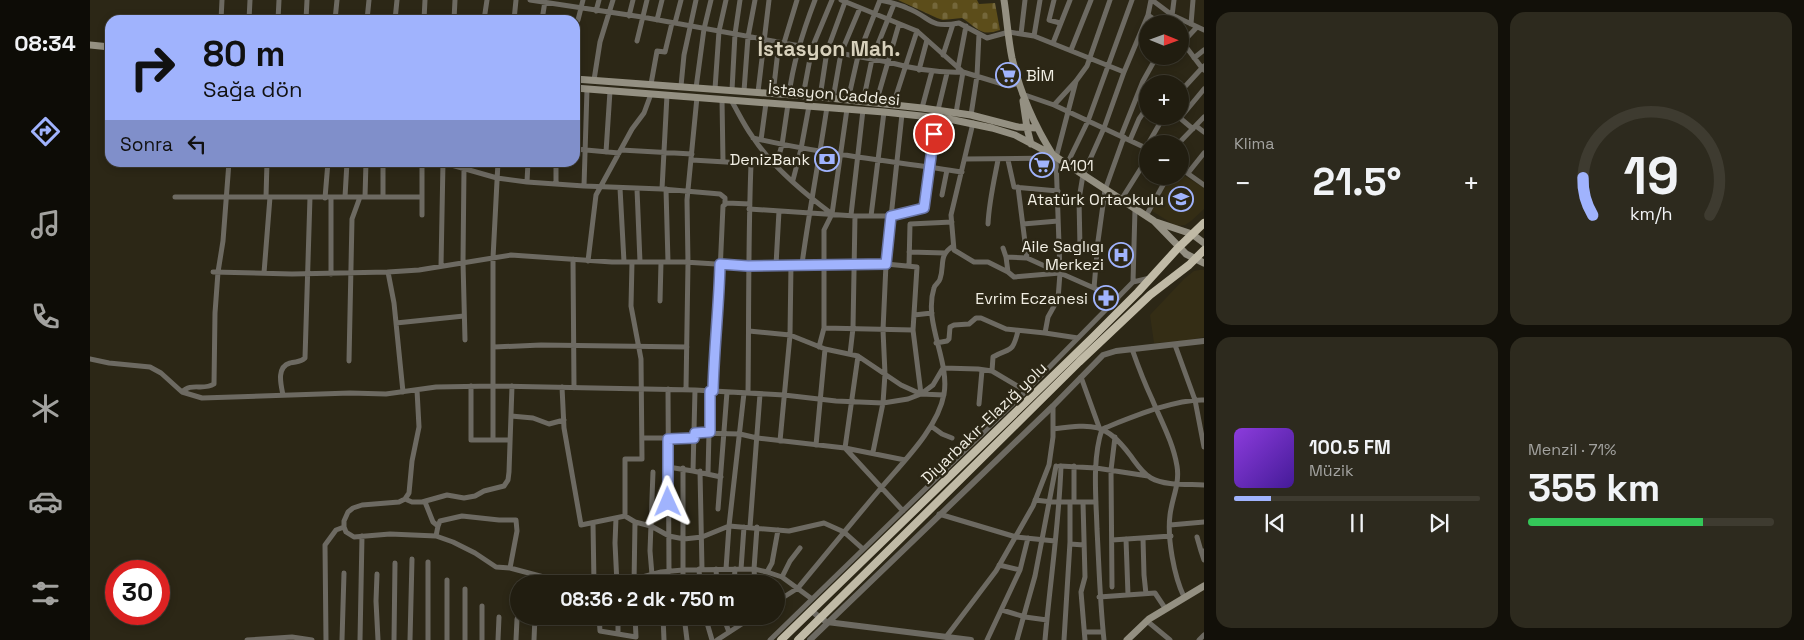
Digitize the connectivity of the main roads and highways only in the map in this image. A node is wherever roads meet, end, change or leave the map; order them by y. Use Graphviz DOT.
graph roads {
  1 [pos="1004,0"];
  2 [pos="90,45"];
  3 [pos="105,46"];
  4 [pos="580,79"];
  5 [pos="580,88"];
  6 [pos="1022,94"];
  7 [pos="863,106"];
  8 [pos="938,114"];
  9 [pos="1027,128"];
  10 [pos="1037,128"];
  11 [pos="1031,144"];
  12 [pos="1054,156"];
  13 [pos="1154,221"];
  14 [pos="1204,224"];
  15 [pos="1192,234"];
  16 [pos="1202,241"];
  17 [pos="1178,248"];
  18 [pos="1204,250"];
  19 [pos="1194,260"];
  20 [pos="1204,263"];
  21 [pos="1204,586"];
  22 [pos="781,640"];
  23 [pos="798,640"];
  24 [pos="1127,640"];
  1 -- 6 [label="main road"];
  2 -- 3 [label="main road"];
  4 -- 7 [label="main road"];
  5 -- 7 [label="main road, İstasyon Caddesi"];
  6 -- 9 [label="main road"];
  6 -- 10 [label="main road"];
  7 -- 8 [label="main road, İstasyon Caddesi"];
  7 -- 8 [label="main road"];
  8 -- 9 [label="main road"];
  8 -- 11 [label="main road, İstasyon Caddesi"];
  9 -- 10 [label="main road"];
  9 -- 11 [label="main road"];
  10 -- 12 [label="main road"];
  11 -- 12 [label="main road, İstasyon Caddesi"];
  12 -- 13 [label="main road, İstasyon Caddesi"];
  13 -- 15 [label="main road"];
  13 -- 17 [label="main road"];
  14 -- 15 [label="highway, Diyarbakır-Elazığ yolu"];
  15 -- 16 [label="main road"];
  15 -- 17 [label="highway, Diyarbakır-Elazığ yolu"];
  17 -- 19 [label="main road"];
  17 -- 22 [label="highway, Diyarbakır-Elazığ yolu"];
  18 -- 19 [label="highway, Diyarbakır-Elazığ yolu"];
  19 -- 20 [label="main road"];
  19 -- 23 [label="highway, Diyarbakır-Elazığ yolu"];
  21 -- 24 [label="main road"];
}
